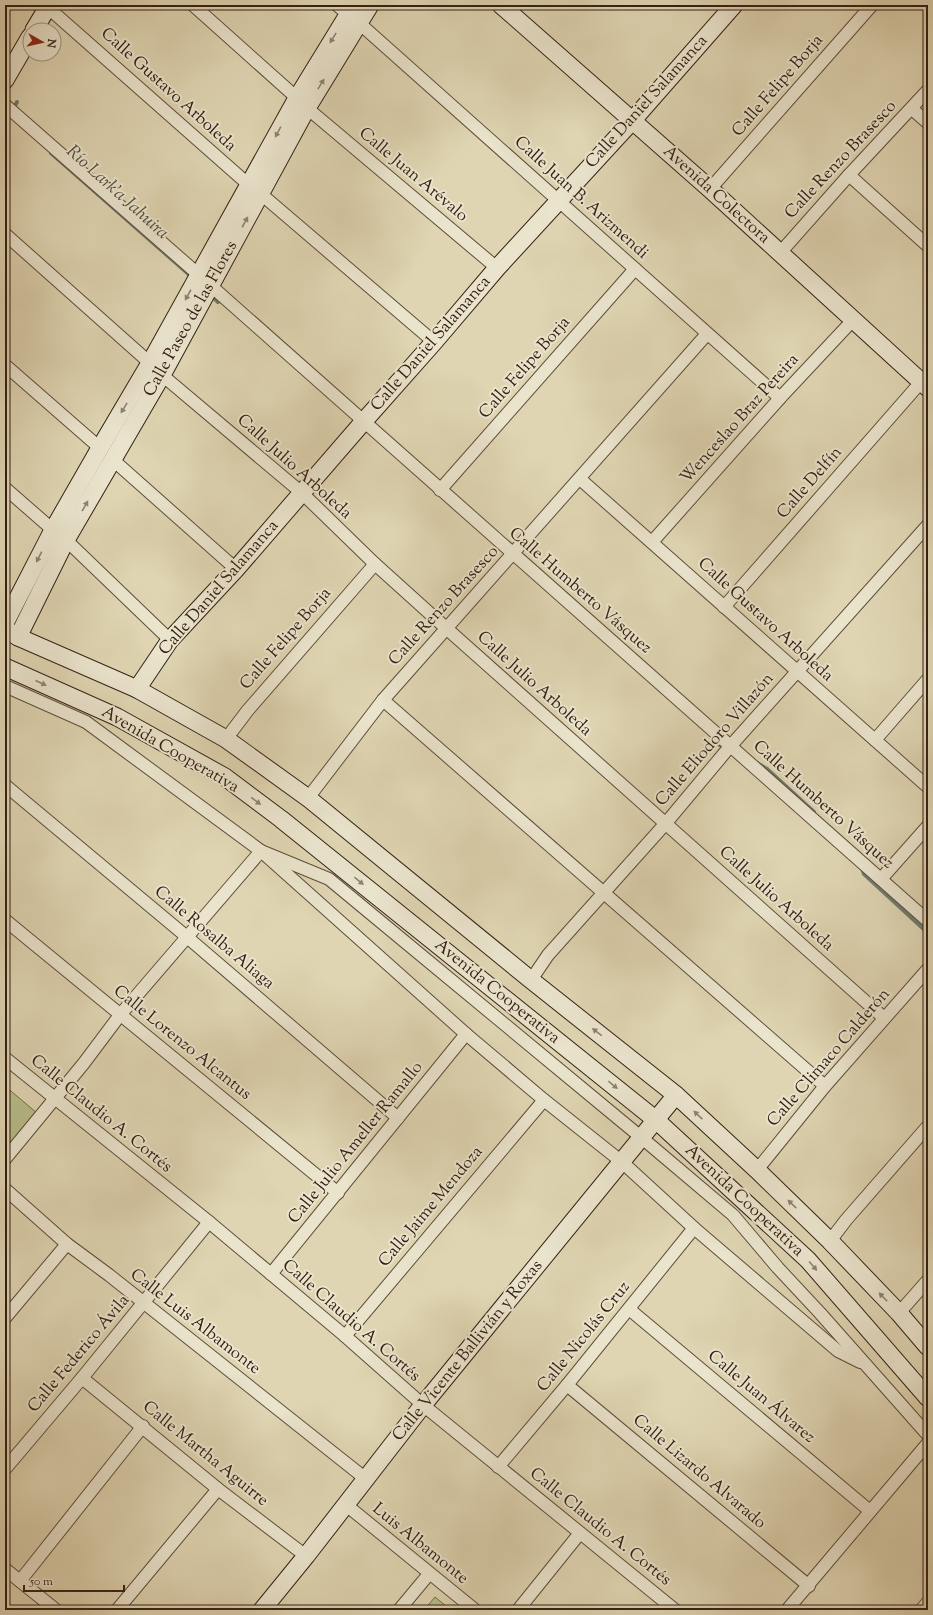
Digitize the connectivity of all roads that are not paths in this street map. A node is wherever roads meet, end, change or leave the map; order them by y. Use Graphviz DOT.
graph roads {
  1 [pos="47,5"];
  2 [pos="193,5"];
  3 [pos="370,5"];
  4 [pos="501,5"];
  5 [pos="734,5"];
  6 [pos="872,5"];
  7 [pos="350,12"];
  8 [pos="38,22"];
  9 [pos="22,51"];
  10 [pos="5,80"];
  11 [pos="928,90"];
  12 [pos="302,103"];
  13 [pos="5,105"];
  14 [pos="912,109"];
  15 [pos="632,121"];
  16 [pos="928,123"];
  17 [pos="849,175"];
  18 [pos="710,189"];
  19 [pos="255,190"];
  20 [pos="559,201"];
  21 [pos="5,234"];
  22 [pos="928,246"];
  23 [pos="780,253"];
  24 [pos="497,268"];
  25 [pos="635,269"];
  26 [pos="204,280"];
  27 [pos="853,320"];
  28 [pos="707,334"];
  29 [pos="434,342"];
  30 [pos="5,365"];
  31 [pos="156,369"];
  32 [pos="925,385"];
  33 [pos="780,398"];
  34 [pos="364,421"];
  35 [pos="106,454"];
  36 [pos="580,479"];
  37 [pos="5,488"];
  38 [pos="440,490"];
  39 [pos="302,493"];
  40 [pos="928,525"];
  41 [pos="59,535"];
  42 [pos="652,542"];
  43 [pos="512,554"];
  44 [pos="375,564"];
  45 [pos="236,569"];
  46 [pos="724,607"];
  47 [pos="5,622"];
  48 [pos="446,628"];
  49 [pos="12,633"];
  50 [pos="170,640"];
  51 [pos="5,667"];
  52 [pos="798,672"];
  53 [pos="928,679"];
  54 [pos="5,686"];
  55 [pos="137,689"];
  56 [pos="383,700"];
  57 [pos="226,739"];
  58 [pos="875,740"];
  59 [pos="731,747"];
  60 [pos="5,785"];
  61 [pos="928,787"];
  62 [pos="308,798"];
  63 [pos="666,823"];
  64 [pos="928,826"];
  65 [pos="261,851"];
  66 [pos="881,879"];
  67 [pos="603,893"];
  68 [pos="5,920"];
  69 [pos="928,921"];
  70 [pos="187,937"];
  71 [pos="928,969"];
  72 [pos="531,980"];
  73 [pos="120,1015"];
  74 [pos="884,1018"];
  75 [pos="466,1034"];
  76 [pos="5,1058"];
  77 [pos="825,1086"];
  78 [pos="676,1095"];
  79 [pos="56,1097"];
  80 [pos="544,1100"];
  81 [pos="398,1118"];
  82 [pos="656,1120"];
  83 [pos="928,1126"];
  84 [pos="642,1138"];
  85 [pos="5,1159"];
  86 [pos="622,1162"];
  87 [pos="757,1170"];
  88 [pos="5,1189"];
  89 [pos="338,1193"];
  90 [pos="209,1222"];
  91 [pos="694,1228"];
  92 [pos="830,1241"];
  93 [pos="67,1244"];
  94 [pos="271,1274"];
  95 [pos="928,1280"];
  96 [pos="144,1304"];
  97 [pos="629,1309"];
  98 [pos="899,1313"];
  99 [pos="5,1318"];
  100 [pos="344,1336"];
  101 [pos="928,1347"];
  102 [pos="866,1365"];
  103 [pos="82,1378"];
  104 [pos="567,1385"];
  105 [pos="928,1398"];
  106 [pos="422,1405"];
  107 [pos="143,1426"];
  108 [pos="928,1435"];
  109 [pos="928,1444"];
  110 [pos="498,1467"];
  111 [pos="5,1469"];
  112 [pos="366,1479"];
  113 [pos="218,1489"];
  114 [pos="345,1504"];
  115 [pos="870,1510"];
  116 [pos="580,1533"];
  117 [pos="306,1556"];
  118 [pos="5,1569"];
  119 [pos="429,1574"];
  120 [pos="20,1581"];
  121 [pos="809,1586"];
  122 [pos="928,1602"];
  123 [pos="56,1610"];
  124 [pos="117,1610"];
  125 [pos="262,1610"];
  126 [pos="399,1610"];
  127 [pos="475,1610"];
  128 [pos="518,1610"];
  129 [pos="675,1610"];
  130 [pos="787,1610"];
  131 [pos="921,1610"];
  1 -- 8 [label="street"];
  1 -- 19 [label="street, Calle Gustavo Arboleda"];
  2 -- 12 [label="street, Calle Juan Arévalo"];
  3 -- 7 [label="street, Calle Paseo de las Flores"];
  4 -- 15 [label="street, Avenida Colectora"];
  5 -- 15 [label="street, Calle Daniel Salamanca"];
  6 -- 18 [label="street, Calle Felipe Borja"];
  7 -- 12 [label="street, Calle Paseo de las Flores"];
  7 -- 20 [label="street, Calle Juan B. Arizmendi"];
  9 -- 10 [label="street"];
  11 -- 14 [label="street, Calle Renzo Brasesco"];
  12 -- 19 [label="street, Calle Paseo de las Flores"];
  12 -- 24 [label="street, Calle Juan Arévalo"];
  13 -- 26 [label="street, Calle Humberto Vásquez"];
  14 -- 16 [label="street"];
  14 -- 17 [label="street, Calle Renzo Brasesco"];
  15 -- 18 [label="street, Avenida Colectora"];
  15 -- 20 [label="street, Calle Daniel Salamanca"];
  17 -- 22 [label="street"];
  17 -- 23 [label="street, Calle Renzo Brasesco"];
  18 -- 23 [label="street, Avenida Colectora"];
  19 -- 26 [label="street, Calle Paseo de las Flores"];
  19 -- 29 [label="street, Calle Gustavo Arboleda"];
  20 -- 24 [label="street, Calle Daniel Salamanca"];
  20 -- 25 [label="street, Calle Juan B. Arizmendi"];
  21 -- 31 [label="street, Calle Julio Arboleda"];
  23 -- 27 [label="street, Avenida Colectora"];
  24 -- 29 [label="street, Calle Daniel Salamanca"];
  25 -- 28 [label="street, Calle Juan B. Arizmendi"];
  25 -- 38 [label="street, Calle Felipe Borja"];
  26 -- 31 [label="street, Calle Paseo de las Flores"];
  26 -- 34 [label="street, Calle Humberto Vásquez"];
  27 -- 32 [label="street, Avenida Colectora"];
  27 -- 33 [label="street, Wenceslao Braz Pereira"];
  28 -- 33 [label="street, Calle Juan B. Arizmendi"];
  28 -- 36 [label="street, Calle Renzo Brasesco"];
  29 -- 34 [label="street, Calle Daniel Salamanca"];
  30 -- 35 [label="street"];
  31 -- 35 [label="street, Calle Paseo de las Flores"];
  31 -- 39 [label="street, Calle Julio Arboleda"];
  32 -- 46 [label="street, Calle Delfín"];
  33 -- 42 [label="street, Wenceslao Braz Pereira"];
  34 -- 38 [label="street, Calle Humberto Vásquez"];
  34 -- 39 [label="street, Calle Daniel Salamanca"];
  35 -- 41 [label="street, Calle Paseo de las Flores"];
  35 -- 45 [label="street"];
  36 -- 42 [label="street, Calle Gustavo Arboleda"];
  36 -- 43 [label="street, Calle Renzo Brasesco"];
  37 -- 41 [label="street"];
  38 -- 43 [label="street, Calle Humberto Vásquez"];
  39 -- 44 [label="street, Calle Julio Arboleda"];
  39 -- 45 [label="street, Calle Daniel Salamanca"];
  40 -- 52 [label="street, Calle Eliodoro Villazón"];
  41 -- 47 [label="street, Calle Paseo de las Flores, one-way"];
  41 -- 49 [label="street, Calle Paseo de las Flores"];
  41 -- 50 [label="street"];
  42 -- 46 [label="street, Calle Gustavo Arboleda"];
  43 -- 48 [label="street, Calle Renzo Brasesco"];
  43 -- 59 [label="street, Calle Humberto Vásquez"];
  44 -- 48 [label="street, Calle Julio Arboleda"];
  44 -- 57 [label="street, Calle Felipe Borja"];
  45 -- 50 [label="street, Calle Daniel Salamanca"];
  46 -- 52 [label="street, Calle Gustavo Arboleda"];
  48 -- 56 [label="street, Calle Renzo Brasesco"];
  48 -- 63 [label="street, Calle Julio Arboleda"];
  49 -- 55 [label="street, Avenida Cooperativa"];
  50 -- 55 [label="street, Calle Daniel Salamanca"];
  51 -- 82 [label="street, Avenida Cooperativa, one-way"];
  52 -- 58 [label="street, Calle Gustavo Arboleda"];
  52 -- 59 [label="street, Calle Eliodoro Villazón"];
  53 -- 58 [label="street"];
  54 -- 65 [label="street"];
  55 -- 57 [label="street, Avenida Cooperativa"];
  56 -- 62 [label="street, Calle Renzo Brasesco"];
  56 -- 67 [label="street"];
  57 -- 62 [label="street, Avenida Cooperativa"];
  58 -- 61 [label="street, Calle Gustavo Arboleda"];
  59 -- 63 [label="street, Calle Eliodoro Villazón"];
  59 -- 66 [label="street, Calle Humberto Vásquez"];
  60 -- 70 [label="street, Calle Rosalba Aliaga"];
  62 -- 72 [label="street, Avenida Cooperativa"];
  63 -- 67 [label="street, Calle Eliodoro Villazón"];
  63 -- 74 [label="street, Calle Julio Arboleda"];
  64 -- 66 [label="street"];
  65 -- 70 [label="street"];
  65 -- 75 [label="street"];
  65 -- 84 [label="street"];
  66 -- 69 [label="street, Calle Humberto Vásquez"];
  67 -- 72 [label="street, Calle Eliodoro Villazón"];
  67 -- 77 [label="street"];
  68 -- 73 [label="street, Calle Lorenzo Alcantus"];
  70 -- 73 [label="street"];
  70 -- 81 [label="street, Calle Rosalba Aliaga"];
  71 -- 74 [label="street, Calle Climaco Calderón"];
  78 -- 72 [label="street, Avenida Cooperativa, one-way"];
  73 -- 79 [label="street"];
  73 -- 89 [label="street, Calle Lorenzo Alcantus"];
  74 -- 77 [label="street, Calle Climaco Calderón"];
  75 -- 80 [label="street"];
  75 -- 81 [label="street, Calle Julio Ameller Ramallo"];
  76 -- 79 [label="street, Calle Claudio A. Cortés"];
  77 -- 87 [label="street, Calle Climaco Calderón"];
  78 -- 82 [label="street, Calle Vicente Ballivián y Roxas"];
  87 -- 78 [label="street, Avenida Cooperativa, one-way"];
  79 -- 85 [label="street"];
  79 -- 90 [label="street, Calle Claudio A. Cortés"];
  80 -- 86 [label="street"];
  80 -- 100 [label="street, Calle Jaime Mendoza"];
  81 -- 89 [label="street, Calle Julio Ameller Ramallo"];
  82 -- 84 [label="street, Calle Vicente Ballivián y Roxas"];
  82 -- 105 [label="street, Avenida Cooperativa, one-way"];
  83 -- 92 [label="street"];
  84 -- 86 [label="street, Calle Vicente Ballivián y Roxas"];
  84 -- 102 [label="street"];
  86 -- 91 [label="street"];
  86 -- 106 [label="street, Calle Vicente Ballivián y Roxas"];
  92 -- 87 [label="street, Avenida Cooperativa, one-way"];
  88 -- 93 [label="street, Calle Luis Albamonte"];
  89 -- 94 [label="street, Calle Julio Ameller Ramallo"];
  90 -- 94 [label="street, Calle Claudio A. Cortés"];
  90 -- 96 [label="street, Calle Federico Ávila"];
  91 -- 97 [label="street, Calle Nicolás Cruz"];
  91 -- 102 [label="street"];
  98 -- 92 [label="street, Avenida Cooperativa, one-way"];
  93 -- 96 [label="street, Calle Luis Albamonte"];
  93 -- 99 [label="street"];
  94 -- 100 [label="street, Calle Claudio A. Cortés"];
  95 -- 98 [label="street"];
  96 -- 103 [label="street, Calle Federico Ávila"];
  96 -- 112 [label="street, Calle Luis Albamonte"];
  97 -- 104 [label="street, Calle Nicolás Cruz"];
  97 -- 115 [label="street, Calle Juan Álvarez"];
  98 -- 101 [label="street, Avenida Cooperativa"];
  100 -- 106 [label="street, Calle Claudio A. Cortés"];
  102 -- 108 [label="street"];
  103 -- 107 [label="street, Calle Martha Aguirre"];
  103 -- 111 [label="street, Calle Federico Ávila"];
  104 -- 110 [label="street, Calle Nicolás Cruz"];
  104 -- 121 [label="street, Calle Lizardo Alvarado"];
  106 -- 110 [label="street, Calle Claudio A. Cortés"];
  106 -- 112 [label="street, Calle Vicente Ballivián y Roxas"];
  107 -- 113 [label="street, Calle Martha Aguirre"];
  107 -- 120 [label="street"];
  109 -- 115 [label="street"];
  110 -- 116 [label="street, Calle Claudio A. Cortés"];
  112 -- 114 [label="street, Calle Vicente Ballivián y Roxas"];
  113 -- 117 [label="street, Calle Martha Aguirre"];
  113 -- 124 [label="street"];
  114 -- 117 [label="street, Calle Vicente Ballivián y Roxas"];
  114 -- 119 [label="street, Luis Albamonte"];
  115 -- 121 [label="street"];
  116 -- 128 [label="street"];
  116 -- 129 [label="street, Calle Claudio A. Cortés"];
  117 -- 125 [label="street, Calle Vicente Ballivián y Roxas"];
  118 -- 120 [label="street"];
  119 -- 126 [label="street"];
  119 -- 127 [label="street, Luis Albamonte"];
  120 -- 123 [label="street"];
  121 -- 130 [label="street"];
  122 -- 131 [label="street"];
}
